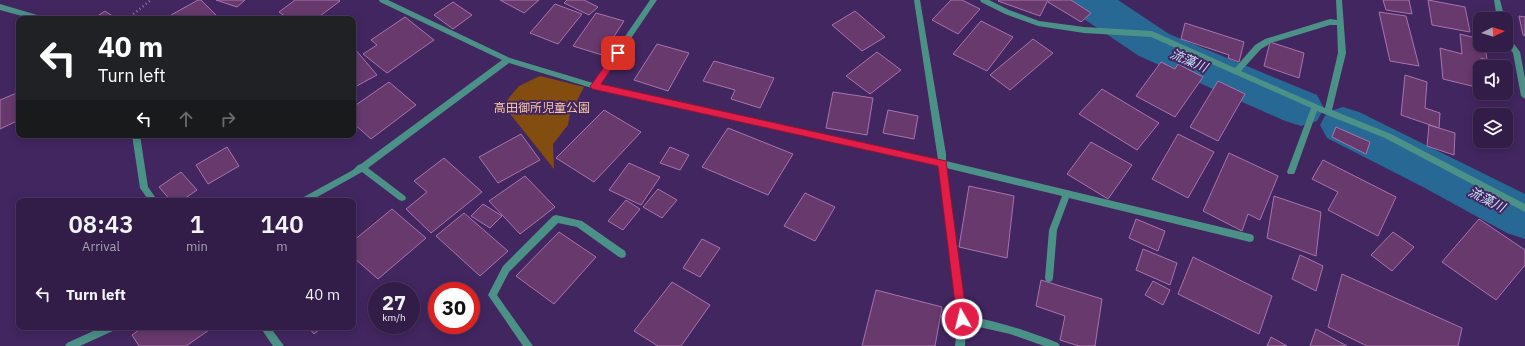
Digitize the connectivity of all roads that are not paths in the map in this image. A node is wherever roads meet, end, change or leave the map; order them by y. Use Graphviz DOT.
graph roads {
  1 [pos="382,0"];
  2 [pos="654,0"];
  3 [pos="917,0"];
  4 [pos="983,0"];
  5 [pos="1339,0"];
  6 [pos="1497,0"];
  7 [pos="0,7"];
  8 [pos="1500,12"];
  9 [pos="32,16"];
  10 [pos="1340,23"];
  11 [pos="1513,48"];
  12 [pos="508,60"];
  13 [pos="1236,71"];
  14 [pos="595,86"];
  15 [pos="1524,96"];
  16 [pos="1315,106"];
  17 [pos="1328,110"];
  18 [pos="136,138"];
  19 [pos="943,164"];
  20 [pos="362,167"];
  21 [pos="1291,172"];
  22 [pos="1067,193"];
  23 [pos="152,198"];
  24 [pos="308,198"];
  25 [pos="402,198"];
  26 [pos="1525,208"];
  27 [pos="1250,238"];
  28 [pos="622,254"];
  29 [pos="1049,278"];
  30 [pos="962,319"];
  31 [pos="105,330"];
  32 [pos="266,330"];
  33 [pos="70,346"];
  34 [pos="279,346"];
  35 [pos="528,346"];
  36 [pos="960,346"];
  37 [pos="1055,346"];
  1 -- 12 [label="street"];
  2 -- 14 [label="street"];
  3 -- 19 [label="street"];
  4 -- 13 [label="street"];
  5 -- 10 [label="street"];
  6 -- 8 [label="street"];
  7 -- 9 [label="street"];
  10 -- 13 [label="street"];
  10 -- 17 [label="street"];
  11 -- 15 [label="street"];
  12 -- 14 [label="street"];
  12 -- 20 [label="street"];
  13 -- 16 [label="street"];
  14 -- 19 [label="street"];
  16 -- 17 [label="street"];
  16 -- 21 [label="street"];
  17 -- 26 [label="street"];
  18 -- 23 [label="street"];
  19 -- 22 [label="street"];
  19 -- 30 [label="street"];
  20 -- 24 [label="street"];
  20 -- 25 [label="street"];
  22 -- 27 [label="street"];
  22 -- 29 [label="street"];
  28 -- 35 [label="street"];
  30 -- 36 [label="street"];
  30 -- 37 [label="street"];
  31 -- 33 [label="street"];
  32 -- 34 [label="street"];
}
